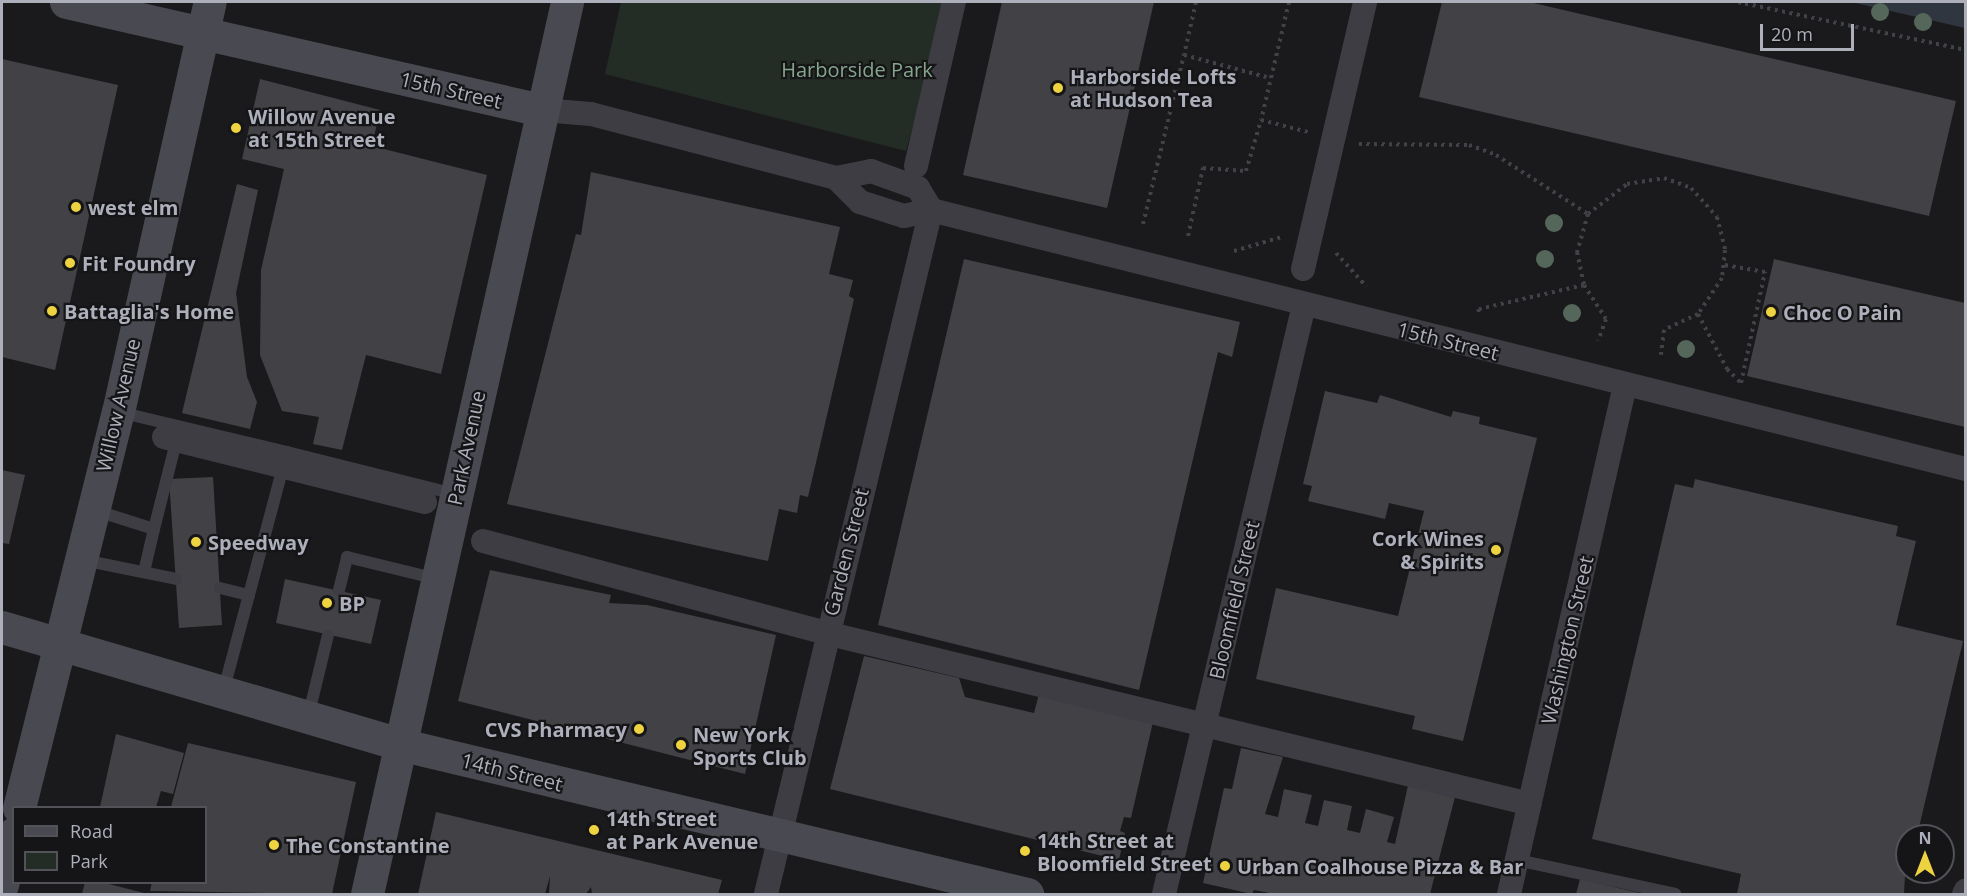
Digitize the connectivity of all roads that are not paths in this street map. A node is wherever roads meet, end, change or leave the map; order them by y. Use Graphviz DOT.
graph roads {
  1 [pos="66,2"];
  2 [pos="567,2"];
  3 [pos="954,2"];
  4 [pos="1365,2"];
  5 [pos="206,16"];
  6 [pos="542,110"];
  7 [pos="916,165"];
  8 [pos="836,178"];
  9 [pos="931,210"];
  10 [pos="1304,268"];
  11 [pos="1304,304"];
  12 [pos="1625,385"];
  13 [pos="118,412"];
  14 [pos="173,435"];
  15 [pos="285,459"];
  16 [pos="1965,470"];
  17 [pos="457,495"];
  18 [pos="425,502"];
  19 [pos="93,510"];
  20 [pos="154,529"];
  21 [pos="483,541"];
  22 [pos="82,560"];
  23 [pos="144,572"];
  24 [pos="176,579"];
  25 [pos="438,579"];
  26 [pos="220,588"];
  27 [pos="339,590"];
  28 [pos="249,595"];
  29 [pos="2,627"];
  30 [pos="826,633"];
  31 [pos="328,635"];
  32 [pos="59,646"];
  33 [pos="223,693"];
  34 [pos="308,718"];
  35 [pos="1204,725"];
  36 [pos="399,744"];
  37 [pos="1530,804"];
  38 [pos="20,806"];
  39 [pos="779,837"];
  40 [pos="12,842"];
  41 [pos="1517,860"];
  42 [pos="2,885"];
  43 [pos="1965,890"];
  44 [pos="367,894"];
  45 [pos="766,894"];
  46 [pos="1028,894"];
  47 [pos="1164,894"];
  48 [pos="1509,894"];
  49 [pos="1675,894"];
  50 [pos="1964,894"];
  1 -- 5 [label="main road, 15th Street"];
  2 -- 6 [label="main road, Park Avenue"];
  3 -- 7 [label="street"];
  4 -- 10 [label="street"];
  5 -- 6 [label="main road, 15th Street"];
  5 -- 13 [label="main road, Willow Avenue"];
  6 -- 8 [label="street, 15th Street"];
  6 -- 17 [label="main road, Park Avenue"];
  8 -- 9 [label="street, 15th Street"];
  8 -- 9 [label="street, 15th Street"];
  9 -- 11 [label="street, 15th Street"];
  9 -- 30 [label="street, Garden Street"];
  11 -- 12 [label="street, 15th Street"];
  11 -- 35 [label="street, Bloomfield Street"];
  12 -- 16 [label="street, 15th Street"];
  12 -- 37 [label="street, Washington Street"];
  13 -- 14 [label="lane"];
  13 -- 19 [label="main road, Willow Avenue"];
  14 -- 15 [label="street"];
  14 -- 20 [label="lane"];
  15 -- 17 [label="lane"];
  15 -- 18 [label="street"];
  15 -- 28 [label="lane"];
  17 -- 25 [label="main road, Park Avenue"];
  19 -- 20 [label="lane"];
  19 -- 22 [label="main road, Willow Avenue"];
  20 -- 23 [label="lane"];
  21 -- 30 [label="street"];
  22 -- 23 [label="lane"];
  22 -- 32 [label="main road, Willow Avenue"];
  23 -- 24 [label="lane"];
  25 -- 27 [label="lane"];
  25 -- 36 [label="main road, Park Avenue"];
  26 -- 28 [label="lane"];
  28 -- 33 [label="lane"];
  29 -- 32 [label="main road, 14th Street"];
  30 -- 35 [label="street"];
  30 -- 39 [label="street, Garden Street"];
  31 -- 34 [label="lane"];
  32 -- 33 [label="main road, 14th Street"];
  32 -- 38 [label="main road, Willow Avenue"];
  33 -- 34 [label="main road, 14th Street"];
  34 -- 36 [label="main road, 14th Street"];
  35 -- 37 [label="street"];
  35 -- 47 [label="street, Bloomfield Street"];
  36 -- 39 [label="main road, 14th Street"];
  36 -- 44 [label="main road, Park Avenue"];
  37 -- 41 [label="street, Washington Street"];
  39 -- 45 [label="street, Garden Street"];
  39 -- 46 [label="main road, 14th Street"];
  40 -- 42 [label="main road"];
  41 -- 48 [label="street, Washington Street"];
  41 -- 49 [label="lane"];
  43 -- 50 [label="street"];
}
